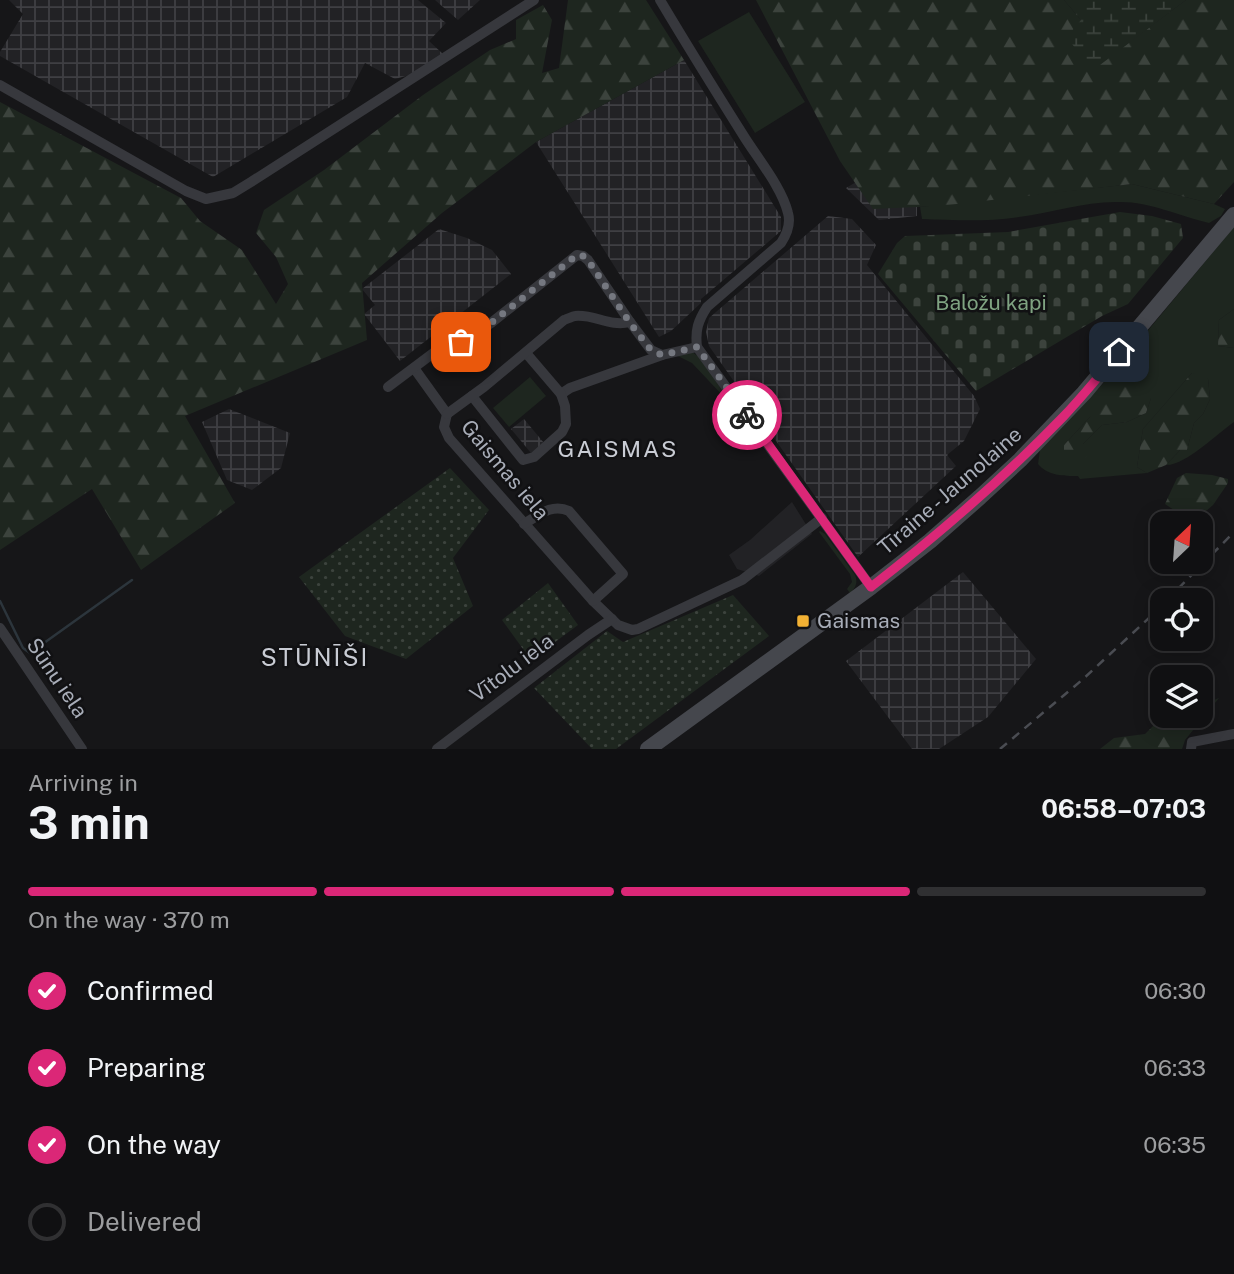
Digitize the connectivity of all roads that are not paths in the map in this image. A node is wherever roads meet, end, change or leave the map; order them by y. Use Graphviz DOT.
graph roads {
  1 [pos="534,0"];
  2 [pos="660,0"];
  3 [pos="0,85"];
  4 [pos="1234,215"];
  5 [pos="630,323"];
  6 [pos="697,347"];
  7 [pos="526,353"];
  8 [pos="662,355"];
  9 [pos="414,368"];
  10 [pos="388,387"];
  11 [pos="561,394"];
  12 [pos="472,396"];
  13 [pos="447,414"];
  14 [pos="822,518"];
  15 [pos="524,524"];
  16 [pos="871,587"];
  17 [pos="593,601"];
  18 [pos="611,619"];
  19 [pos="0,628"];
  20 [pos="1234,734"];
  21 [pos="1192,746"];
  22 [pos="82,749"];
  23 [pos="437,749"];
  24 [pos="648,749"];
  1 -- 3 [label="street"];
  2 -- 6 [label="street"];
  4 -- 16 [label="main road, Tīraine - Jaunolaine"];
  5 -- 7 [label="street"];
  5 -- 8 [label="street"];
  5 -- 9 [label="street"];
  6 -- 8 [label="street"];
  6 -- 14 [label="street"];
  7 -- 11 [label="street"];
  7 -- 12 [label="street"];
  8 -- 11 [label="street"];
  9 -- 10 [label="street"];
  9 -- 13 [label="street, Gaismas iela"];
  11 -- 12 [label="street"];
  12 -- 13 [label="street"];
  13 -- 15 [label="street, Gaismas iela"];
  14 -- 16 [label="street"];
  14 -- 18 [label="street"];
  15 -- 17 [label="street, Gaismas iela"];
  15 -- 17 [label="street"];
  16 -- 24 [label="main road, Tīraine - Jaunolaine"];
  17 -- 18 [label="street, Gaismas iela"];
  18 -- 23 [label="street, Vītolu iela"];
  19 -- 22 [label="street, Sūnu iela"];
  20 -- 21 [label="street"];
}
